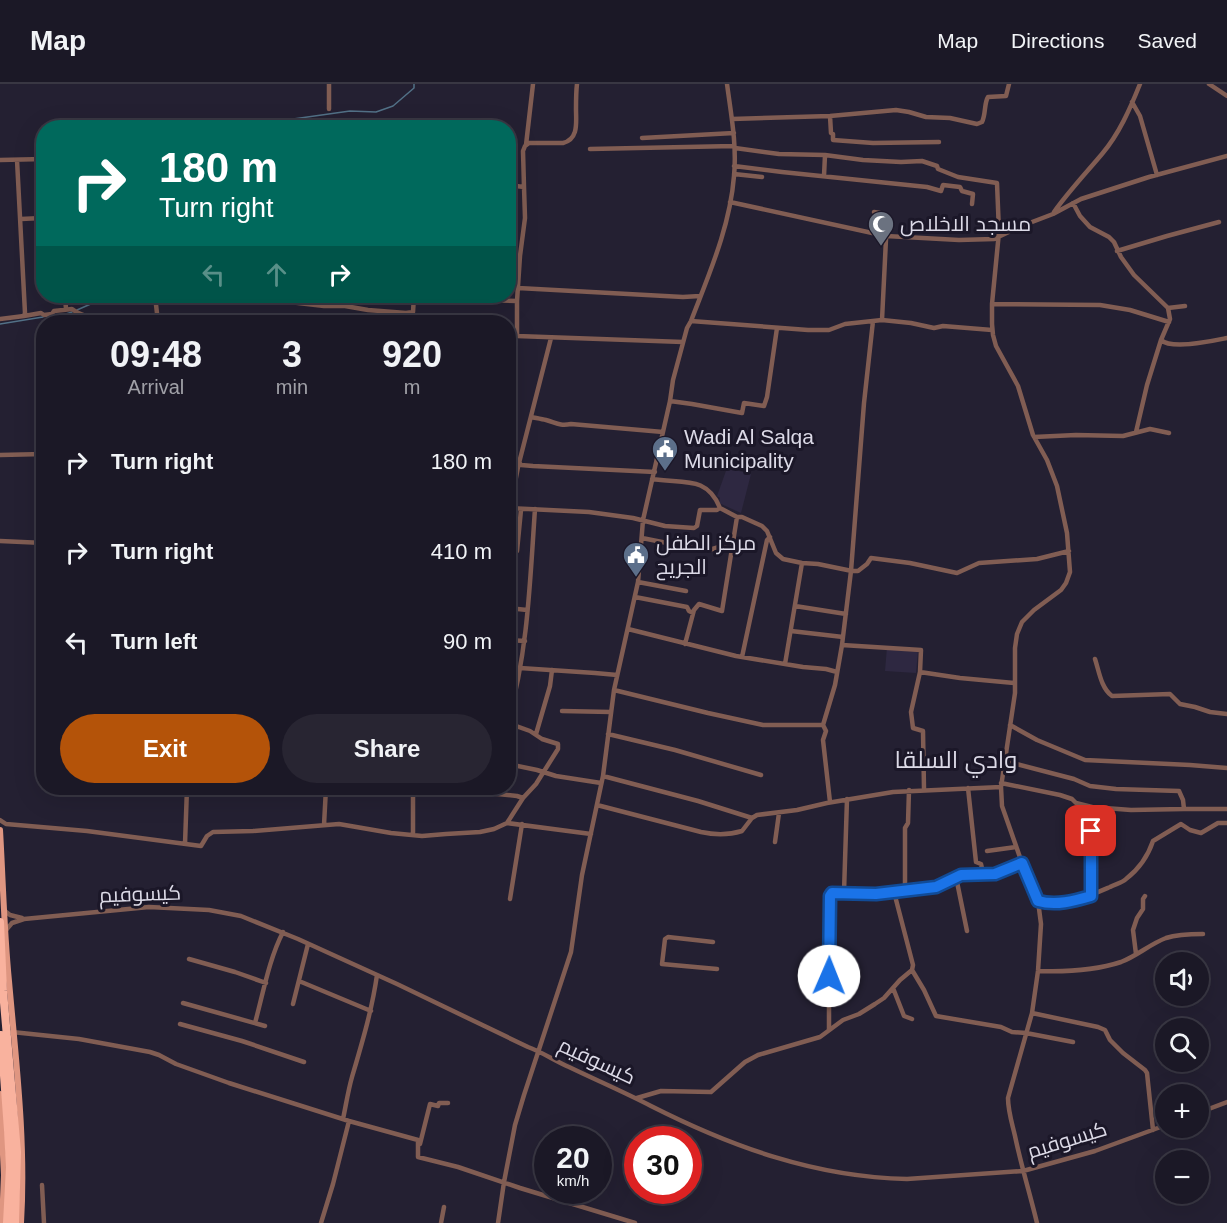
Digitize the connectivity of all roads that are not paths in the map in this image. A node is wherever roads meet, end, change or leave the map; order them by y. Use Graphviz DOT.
graph roads {
  1 [pos="329,84"];
  2 [pos="534,84"];
  3 [pos="577,84"];
  4 [pos="727,84"];
  5 [pos="1009,84"];
  6 [pos="1140,84"];
  7 [pos="1209,84"];
  8 [pos="1227,96"];
  9 [pos="1132,102"];
  10 [pos="329,109"];
  11 [pos="831,116"];
  12 [pos="732,119"];
  13 [pos="734,132"];
  14 [pos="642,138"];
  15 [pos="939,142"];
  16 [pos="526,145"];
  17 [pos="735,147"];
  18 [pos="590,149"];
  19 [pos="825,155"];
  20 [pos="1227,156"];
  21 [pos="36,159"];
  22 [pos="0,160"];
  23 [pos="17,160"];
  24 [pos="734,166"];
  25 [pos="734,174"];
  26 [pos="1157,175"];
  27 [pos="824,176"];
  28 [pos="762,177"];
  29 [pos="516,186"];
  30 [pos="524,187"];
  31 [pos="730,202"];
  32 [pos="1073,203"];
  33 [pos="972,204"];
  34 [pos="874,212"];
  35 [pos="1053,214"];
  36 [pos="36,218"];
  37 [pos="21,219"];
  38 [pos="1219,222"];
  39 [pos="886,236"];
  40 [pos="998,237"];
  41 [pos="1117,252"];
  42 [pos="518,288"];
  43 [pos="700,296"];
  44 [pos="517,301"];
  45 [pos="66,303"];
  46 [pos="298,303"];
  47 [pos="414,303"];
  48 [pos="992,304"];
  49 [pos="1185,306"];
  50 [pos="1168,308"];
  51 [pos="66,309"];
  52 [pos="83,315"];
  53 [pos="24,316"];
  54 [pos="0,319"];
  55 [pos="882,320"];
  56 [pos="691,321"];
  57 [pos="873,321"];
  58 [pos="1169,322"];
  59 [pos="777,328"];
  60 [pos="992,330"];
  61 [pos="551,338"];
  62 [pos="1227,338"];
  63 [pos="1161,340"];
  64 [pos="683,342"];
  65 [pos="670,401"];
  66 [pos="531,417"];
  67 [pos="663,432"];
  68 [pos="1136,433"];
  69 [pos="1169,433"];
  70 [pos="1034,437"];
  71 [pos="36,454"];
  72 [pos="0,455"];
  73 [pos="516,462"];
  74 [pos="519,462"];
  75 [pos="654,472"];
  76 [pos="516,476"];
  77 [pos="652,479"];
  78 [pos="720,508"];
  79 [pos="516,509"];
  80 [pos="535,509"];
  81 [pos="520,510"];
  82 [pos="737,517"];
  83 [pos="643,520"];
  84 [pos="770,537"];
  85 [pos="642,538"];
  86 [pos="0,541"];
  87 [pos="36,543"];
  88 [pos="732,549"];
  89 [pos="1069,550"];
  90 [pos="518,551"];
  91 [pos="802,563"];
  92 [pos="851,571"];
  93 [pos="638,582"];
  94 [pos="686,591"];
  95 [pos="635,597"];
  96 [pos="795,606"];
  97 [pos="516,609"];
  98 [pos="527,610"];
  99 [pos="693,613"];
  100 [pos="846,614"];
  101 [pos="628,629"];
  102 [pos="791,631"];
  103 [pos="843,637"];
  104 [pos="516,640"];
  105 [pos="525,640"];
  106 [pos="685,644"];
  107 [pos="842,645"];
  108 [pos="742,657"];
  109 [pos="1095,659"];
  110 [pos="785,664"];
  111 [pos="520,668"];
  112 [pos="552,670"];
  113 [pos="837,672"];
  114 [pos="920,672"];
  115 [pos="617,675"];
  116 [pos="1014,683"];
  117 [pos="516,686"];
  118 [pos="614,690"];
  119 [pos="562,711"];
  120 [pos="611,712"];
  121 [pos="1227,714"];
  122 [pos="1010,724"];
  123 [pos="516,725"];
  124 [pos="822,725"];
  125 [pos="537,734"];
  126 [pos="608,734"];
  127 [pos="1005,761"];
  128 [pos="516,766"];
  129 [pos="1227,768"];
  130 [pos="544,772"];
  131 [pos="761,775"];
  132 [pos="603,776"];
  133 [pos="601,783"];
  134 [pos="1001,785"];
  135 [pos="968,788"];
  136 [pos="924,789"];
  137 [pos="909,790"];
  138 [pos="187,795"];
  139 [pos="326,795"];
  140 [pos="413,795"];
  141 [pos="509,795"];
  142 [pos="523,798"];
  143 [pos="847,799"];
  144 [pos="830,802"];
  145 [pos="597,805"];
  146 [pos="1092,807"];
  147 [pos="1184,809"];
  148 [pos="1227,809"];
  149 [pos="779,813"];
  150 [pos="753,818"];
  151 [pos="0,820"];
  152 [pos="507,822"];
  153 [pos="1227,823"];
  154 [pos="9,824"];
  155 [pos="522,824"];
  156 [pos="324,825"];
  157 [pos="0,831"];
  158 [pos="591,834"];
  159 [pos="413,835"];
  160 [pos="775,843"];
  161 [pos="184,844"];
  162 [pos="1016,847"];
  163 [pos="987,851"];
  164 [pos="1022,863"];
  165 [pos="983,873"];
  166 [pos="956,877"];
  167 [pos="905,890"];
  168 [pos="844,892"];
  169 [pos="894,892"];
  170 [pos="1091,896"];
  171 [pos="1145,896"];
  172 [pos="510,900"];
  173 [pos="1038,901"];
  174 [pos="4,911"];
  175 [pos="24,918"];
  176 [pos="0,922"];
  177 [pos="6,930"];
  178 [pos="967,930"];
  179 [pos="283,932"];
  180 [pos="1203,934"];
  181 [pos="713,942"];
  182 [pos="308,944"];
  183 [pos="1136,954"];
  184 [pos="189,960"];
  185 [pos="717,969"];
  186 [pos="912,970"];
  187 [pos="1038,971"];
  188 [pos="377,975"];
  189 [pos="300,981"];
  190 [pos="266,982"];
  191 [pos="892,988"];
  192 [pos="183,1003"];
  193 [pos="293,1004"];
  194 [pos="370,1011"];
  195 [pos="1032,1013"];
  196 [pos="0,1019"];
  197 [pos="912,1019"];
  198 [pos="255,1023"];
  199 [pos="180,1024"];
  200 [pos="265,1026"];
  201 [pos="829,1029"];
  202 [pos="10,1032"];
  203 [pos="1026,1033"];
  204 [pos="1073,1042"];
  205 [pos="538,1051"];
  206 [pos="304,1062"];
  207 [pos="0,1094"];
  208 [pos="637,1098"];
  209 [pos="1227,1102"];
  210 [pos="448,1103"];
  211 [pos="1209,1109"];
  212 [pos="346,1120"];
  213 [pos="1153,1130"];
  214 [pos="419,1150"];
  215 [pos="13,1168"];
  216 [pos="1023,1171"];
  217 [pos="504,1182"];
  218 [pos="42,1185"];
  219 [pos="444,1207"];
  220 [pos="11,1221"];
  221 [pos="44,1223"];
  222 [pos="321,1223"];
  223 [pos="441,1223"];
  224 [pos="498,1223"];
  225 [pos="635,1223"];
  226 [pos="1037,1223"];
  1 -- 10 [label="street"];
  2 -- 16 [label="street"];
  3 -- 16 [label="street"];
  4 -- 12 [label="street"];
  5 -- 11 [label="street"];
  6 -- 9 [label="street"];
  7 -- 8 [label="street"];
  9 -- 26 [label="street"];
  9 -- 35 [label="street"];
  11 -- 12 [label="street"];
  11 -- 15 [label="street"];
  12 -- 13 [label="street"];
  13 -- 14 [label="street"];
  13 -- 17 [label="street"];
  16 -- 30 [label="street"];
  17 -- 18 [label="street"];
  17 -- 19 [label="street"];
  17 -- 24 [label="street"];
  19 -- 27 [label="street"];
  19 -- 40 [label="street"];
  20 -- 26 [label="street"];
  21 -- 23 [label="street"];
  22 -- 23 [label="street"];
  23 -- 37 [label="street"];
  24 -- 25 [label="street"];
  24 -- 27 [label="street"];
  25 -- 28 [label="street"];
  25 -- 31 [label="street"];
  26 -- 32 [label="street"];
  27 -- 33 [label="street"];
  29 -- 30 [label="street"];
  30 -- 42 [label="street"];
  31 -- 39 [label="street"];
  31 -- 43 [label="street"];
  32 -- 35 [label="street"];
  32 -- 41 [label="street"];
  34 -- 39 [label="street"];
  35 -- 40 [label="street"];
  36 -- 37 [label="street"];
  37 -- 53 [label="street"];
  38 -- 41 [label="street"];
  39 -- 40 [label="street"];
  39 -- 55 [label="street"];
  40 -- 48 [label="street"];
  41 -- 50 [label="street"];
  42 -- 43 [label="street"];
  42 -- 44 [label="street"];
  43 -- 56 [label="street"];
  44 -- 61 [label="street"];
  45 -- 51 [label="street"];
  46 -- 47 [label="street"];
  48 -- 58 [label="street"];
  48 -- 60 [label="street"];
  49 -- 50 [label="street"];
  50 -- 58 [label="street"];
  51 -- 52 [label="street"];
  51 -- 53 [label="street"];
  53 -- 54 [label="street"];
  55 -- 57 [label="street"];
  55 -- 60 [label="street"];
  56 -- 59 [label="street"];
  56 -- 64 [label="street"];
  57 -- 59 [label="street"];
  57 -- 92 [label="street"];
  58 -- 63 [label="street"];
  59 -- 65 [label="street"];
  60 -- 70 [label="street"];
  61 -- 64 [label="street"];
  61 -- 66 [label="street"];
  62 -- 63 [label="street"];
  63 -- 68 [label="street"];
  64 -- 65 [label="street"];
  65 -- 67 [label="street"];
  66 -- 67 [label="street"];
  66 -- 74 [label="street"];
  67 -- 75 [label="street"];
  68 -- 69 [label="street"];
  68 -- 70 [label="street"];
  70 -- 89 [label="street"];
  71 -- 72 [label="street"];
  73 -- 74 [label="street"];
  74 -- 75 [label="street"];
  74 -- 76 [label="street"];
  75 -- 77 [label="street"];
  77 -- 78 [label="street"];
  77 -- 83 [label="street"];
  78 -- 82 [label="street"];
  78 -- 83 [label="street"];
  79 -- 81 [label="street"];
  80 -- 81 [label="street"];
  80 -- 83 [label="street"];
  80 -- 98 [label="street"];
  81 -- 90 [label="street"];
  82 -- 84 [label="street"];
  82 -- 88 [label="street"];
  83 -- 85 [label="street"];
  84 -- 91 [label="street"];
  84 -- 108 [label="street"];
  85 -- 88 [label="street"];
  85 -- 93 [label="street"];
  86 -- 87 [label="street"];
  88 -- 99 [label="street"];
  89 -- 92 [label="street"];
  89 -- 116 [label="street"];
  91 -- 92 [label="street"];
  91 -- 96 [label="street"];
  92 -- 100 [label="street"];
  93 -- 94 [label="street"];
  93 -- 95 [label="street"];
  95 -- 99 [label="street"];
  95 -- 101 [label="street"];
  96 -- 100 [label="street"];
  96 -- 102 [label="street"];
  97 -- 98 [label="street"];
  98 -- 105 [label="street"];
  99 -- 106 [label="street"];
  100 -- 103 [label="street"];
  101 -- 106 [label="street"];
  101 -- 115 [label="street"];
  102 -- 103 [label="street"];
  102 -- 110 [label="street"];
  103 -- 107 [label="street"];
  104 -- 105 [label="street"];
  105 -- 111 [label="street"];
  106 -- 108 [label="street"];
  107 -- 113 [label="street"];
  107 -- 114 [label="street"];
  108 -- 110 [label="street"];
  109 -- 121 [label="street"];
  110 -- 113 [label="street"];
  111 -- 112 [label="street"];
  111 -- 117 [label="street"];
  112 -- 115 [label="street"];
  112 -- 125 [label="street"];
  113 -- 124 [label="street"];
  114 -- 116 [label="street"];
  114 -- 136 [label="street"];
  115 -- 118 [label="street"];
  116 -- 122 [label="street"];
  118 -- 120 [label="street"];
  118 -- 124 [label="street"];
  119 -- 120 [label="street"];
  120 -- 126 [label="street"];
  122 -- 127 [label="street"];
  122 -- 129 [label="street"];
  123 -- 125 [label="street"];
  124 -- 144 [label="street"];
  125 -- 130 [label="street"];
  126 -- 131 [label="street"];
  126 -- 132 [label="street"];
  127 -- 134 [label="street"];
  127 -- 147 [label="street"];
  128 -- 130 [label="street"];
  130 -- 133 [label="street"];
  130 -- 142 [label="street"];
  132 -- 133 [label="street"];
  132 -- 150 [label="street"];
  133 -- 145 [label="street"];
  134 -- 135 [label="street"];
  134 -- 146 [label="street"];
  134 -- 162 [label="street"];
  135 -- 136 [label="street"];
  135 -- 165 [label="street"];
  136 -- 137 [label="street"];
  137 -- 143 [label="street"];
  137 -- 167 [label="street"];
  138 -- 161 [label="street"];
  139 -- 156 [label="street"];
  140 -- 159 [label="street"];
  141 -- 142 [label="street"];
  142 -- 152 [label="street"];
  143 -- 144 [label="street"];
  143 -- 168 [label="street"];
  144 -- 149 [label="street"];
  145 -- 150 [label="street"];
  145 -- 158 [label="street"];
  146 -- 147 [label="street"];
  146 -- 170 [label="street"];
  147 -- 148 [label="street"];
  149 -- 150 [label="street"];
  149 -- 160 [label="street"];
  151 -- 154 [label="street"];
  152 -- 155 [label="street"];
  152 -- 159 [label="street"];
  153 -- 170 [label="street"];
  154 -- 157 [label="street"];
  154 -- 161 [label="street"];
  155 -- 158 [label="street"];
  155 -- 172 [label="street"];
  156 -- 159 [label="street"];
  156 -- 161 [label="street"];
  157 -- 174 [label="main road"];
  158 -- 205 [label="street"];
  162 -- 163 [label="street"];
  162 -- 164 [label="street"];
  164 -- 165 [label="street"];
  164 -- 173 [label="street"];
  165 -- 166 [label="street"];
  166 -- 167 [label="street"];
  166 -- 178 [label="street"];
  167 -- 169 [label="street"];
  168 -- 169 [label="street"];
  168 -- 201 [label="street"];
  169 -- 186 [label="street"];
  170 -- 173 [label="street"];
  171 -- 183 [label="street"];
  173 -- 187 [label="street"];
  174 -- 175 [label="street, كيسوفيم"];
  174 -- 177 [label="main road"];
  175 -- 177 [label="street, كيسوفيم"];
  175 -- 179 [label="street, كيسوفيم"];
  176 -- 202 [label="highway"];
  177 -- 202 [label="main road"];
  179 -- 182 [label="street, كيسوفيم"];
  179 -- 190 [label="street"];
  180 -- 183 [label="street"];
  181 -- 185 [label="street"];
  182 -- 188 [label="street, كيسوفيم"];
  182 -- 189 [label="street"];
  183 -- 187 [label="street"];
  184 -- 190 [label="street"];
  186 -- 191 [label="street"];
  186 -- 203 [label="street"];
  187 -- 195 [label="street"];
  188 -- 194 [label="street"];
  188 -- 205 [label="street, كيسوفيم"];
  189 -- 193 [label="street"];
  189 -- 194 [label="street"];
  190 -- 198 [label="street"];
  191 -- 197 [label="street"];
  191 -- 201 [label="street"];
  192 -- 198 [label="street"];
  194 -- 212 [label="street"];
  195 -- 203 [label="street"];
  195 -- 213 [label="street"];
  196 -- 215 [label="highway"];
  198 -- 200 [label="street"];
  199 -- 206 [label="street"];
  201 -- 208 [label="street"];
  202 -- 212 [label="street"];
  202 -- 215 [label="highway"];
  202 -- 220 [label="main road"];
  203 -- 204 [label="street"];
  203 -- 216 [label="street"];
  205 -- 208 [label="street, كيسوفيم"];
  205 -- 217 [label="street"];
  207 -- 220 [label="main road"];
  208 -- 216 [label="street, كيسوفيم"];
  209 -- 211 [label="street"];
  210 -- 214 [label="street"];
  212 -- 214 [label="street"];
  212 -- 222 [label="street"];
  213 -- 216 [label="street, كيسوفيم"];
  214 -- 217 [label="street"];
  215 -- 220 [label="highway"];
  216 -- 226 [label="street"];
  217 -- 224 [label="street"];
  217 -- 225 [label="street"];
  218 -- 221 [label="street"];
  219 -- 223 [label="street"];
}
